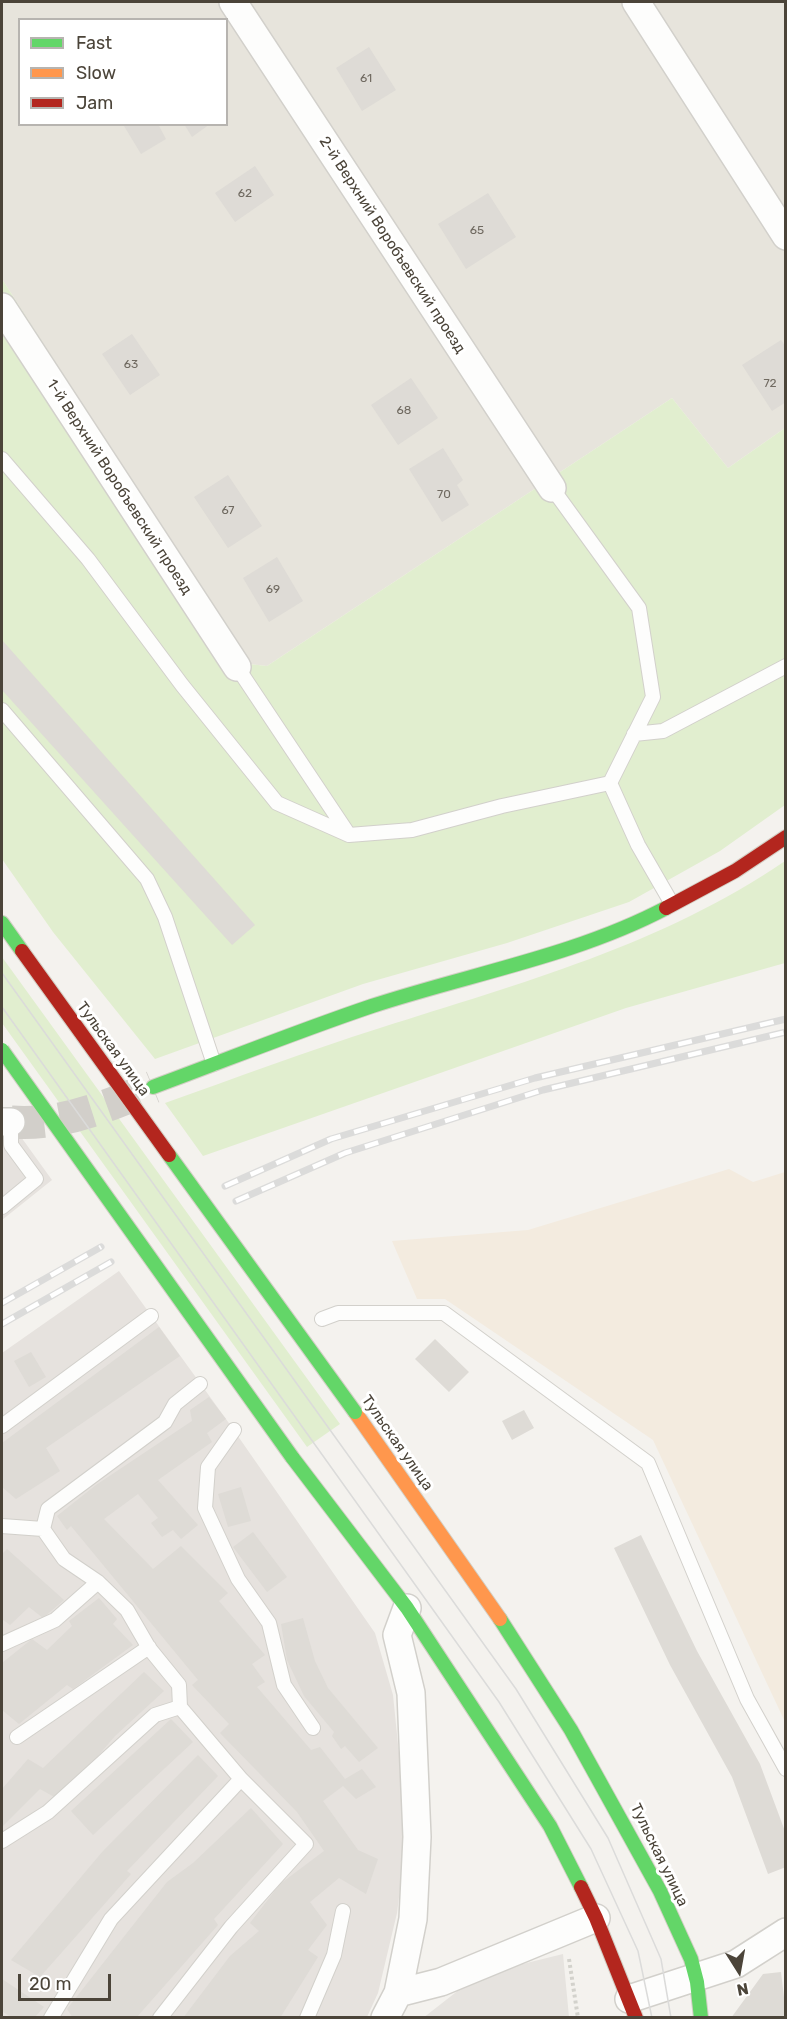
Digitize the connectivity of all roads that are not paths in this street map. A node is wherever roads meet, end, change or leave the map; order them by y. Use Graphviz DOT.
graph roads {
  1 [pos="233,2"];
  2 [pos="636,2"];
  3 [pos="786,236"];
  4 [pos="2,307"];
  5 [pos="2,459"];
  6 [pos="552,488"];
  7 [pos="786,666"];
  8 [pos="237,667"];
  9 [pos="2,710"];
  10 [pos="634,734"];
  11 [pos="610,783"];
  12 [pos="349,835"];
  13 [pos="786,837"];
  14 [pos="672,904"];
  15 [pos="2,923"];
  16 [pos="2,1050"];
  17 [pos="214,1064"];
  18 [pos="153,1087"];
  19 [pos="6,1122"];
  20 [pos="2,1207"];
  21 [pos="151,1316"];
  22 [pos="322,1319"];
  23 [pos="200,1384"];
  24 [pos="2,1426"];
  25 [pos="234,1430"];
  26 [pos="2,1526"];
  27 [pos="43,1529"];
  28 [pos="98,1582"];
  29 [pos="407,1608"];
  30 [pos="2,1644"];
  31 [pos="148,1647"];
  32 [pos="180,1707"];
  33 [pos="313,1728"];
  34 [pos="17,1737"];
  35 [pos="786,1769"];
  36 [pos="241,1779"];
  37 [pos="2,1841"];
  38 [pos="342,1911"];
  39 [pos="597,1918"];
  40 [pos="786,1932"];
  41 [pos="696,1978"];
  42 [pos="398,1993"];
  43 [pos="633,2008"];
  44 [pos="51,2018"];
  45 [pos="160,2018"];
  46 [pos="307,2018"];
  47 [pos="386,2018"];
  48 [pos="701,2018"];
  1 -- 6 [label="street, 2-й Верхний Воробъевский проезд"];
  2 -- 3 [label="street"];
  4 -- 8 [label="street, 1-й Верхний Воробъевский проезд"];
  5 -- 12 [label="lane"];
  6 -- 10 [label="lane"];
  7 -- 10 [label="lane"];
  8 -- 12 [label="lane"];
  9 -- 17 [label="lane"];
  10 -- 11 [label="lane"];
  11 -- 12 [label="lane"];
  11 -- 14 [label="lane"];
  13 -- 14 [label="street"];
  14 -- 17 [label="street"];
  15 -- 41 [label="street, Тульская улица, bridge"];
  16 -- 29 [label="street, bridge"];
  17 -- 18 [label="street"];
  19 -- 20 [label="lane"];
  21 -- 24 [label="lane"];
  22 -- 35 [label="lane"];
  23 -- 27 [label="lane"];
  25 -- 33 [label="lane"];
  26 -- 27 [label="lane"];
  27 -- 28 [label="lane"];
  28 -- 30 [label="lane"];
  28 -- 31 [label="lane"];
  29 -- 39 [label="street"];
  29 -- 42 [label="street"];
  31 -- 32 [label="lane"];
  31 -- 34 [label="lane"];
  32 -- 36 [label="lane"];
  32 -- 37 [label="lane"];
  36 -- 44 [label="lane"];
  36 -- 45 [label="lane"];
  38 -- 46 [label="lane"];
  39 -- 42 [label="street"];
  39 -- 43 [label="street"];
  40 -- 41 [label="street"];
  41 -- 43 [label="street"];
  41 -- 48 [label="street, Тульская улица"];
  42 -- 47 [label="street"];
}
